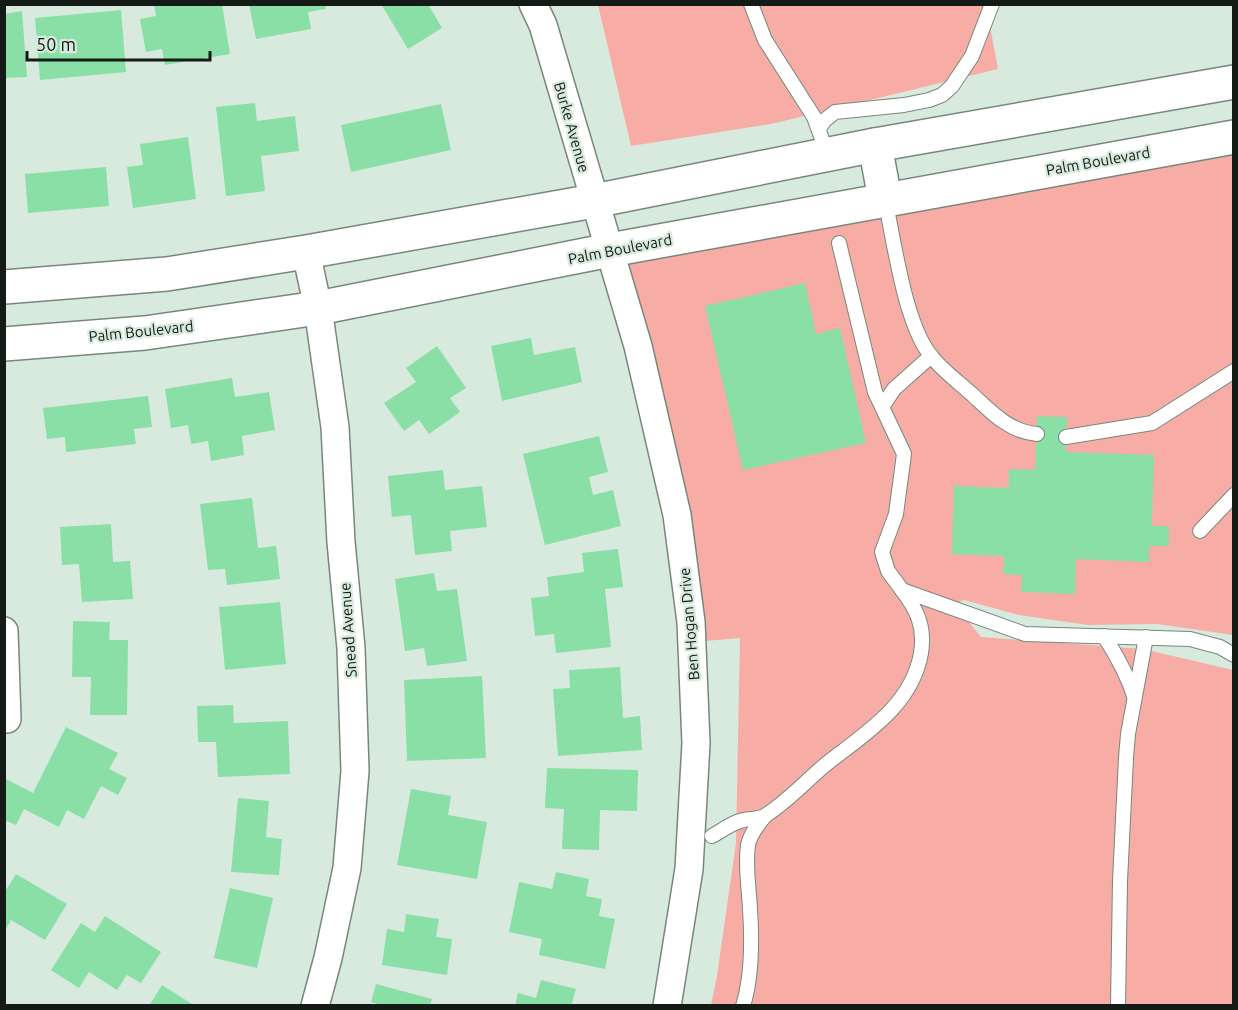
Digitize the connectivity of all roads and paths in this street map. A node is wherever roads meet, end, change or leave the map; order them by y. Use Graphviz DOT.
graph roads {
  1 [pos="533,4"];
  2 [pos="750,4"];
  3 [pos="992,4"];
  4 [pos="1233,82"];
  5 [pos="1233,137"];
  6 [pos="875,145"];
  7 [pos="885,199"];
  8 [pos="594,201"];
  9 [pos="839,243"];
  10 [pos="610,250"];
  11 [pos="306,252"];
  12 [pos="4,287"];
  13 [pos="318,308"];
  14 [pos="4,344"];
  15 [pos="931,356"];
  16 [pos="1233,371"];
  17 [pos="882,407"];
  18 [pos="1037,434"];
  19 [pos="1066,437"];
  20 [pos="1233,495"];
  21 [pos="1200,531"];
  22 [pos="902,590"];
  23 [pos="4,632"];
  24 [pos="1104,636"];
  25 [pos="1146,637"];
  26 [pos="1233,655"];
  27 [pos="1135,698"];
  28 [pos="8,719"];
  29 [pos="764,817"];
  30 [pos="712,836"];
  31 [pos="315,1005"];
  32 [pos="667,1005"];
  33 [pos="744,1005"];
  34 [pos="1118,1005"];
  1 -- 8 [label="street, Burke Avenue"];
  2 -- 3 [label="lane"];
  4 -- 6 [label="street"];
  5 -- 7 [label="street, Palm Boulevard"];
  6 -- 7 [label="street"];
  6 -- 8 [label="street"];
  7 -- 10 [label="street, Palm Boulevard"];
  7 -- 15 [label="lane"];
  8 -- 10 [label="street, Burke Avenue"];
  8 -- 11 [label="street"];
  9 -- 17 [label="lane"];
  10 -- 13 [label="street, Palm Boulevard"];
  10 -- 32 [label="street, Ben Hogan Drive"];
  11 -- 12 [label="street"];
  11 -- 13 [label="street, Snead Avenue"];
  13 -- 14 [label="street, Palm Boulevard"];
  13 -- 31 [label="street, Snead Avenue"];
  15 -- 17 [label="lane"];
  15 -- 18 [label="lane"];
  16 -- 19 [label="lane"];
  17 -- 22 [label="lane"];
  20 -- 21 [label="lane"];
  22 -- 24 [label="lane"];
  22 -- 29 [label="lane"];
  23 -- 28 [label="street"];
  24 -- 25 [label="lane"];
  24 -- 27 [label="lane"];
  25 -- 26 [label="lane"];
  25 -- 27 [label="lane"];
  27 -- 34 [label="lane"];
  29 -- 30 [label="lane"];
  29 -- 33 [label="lane"];
}
